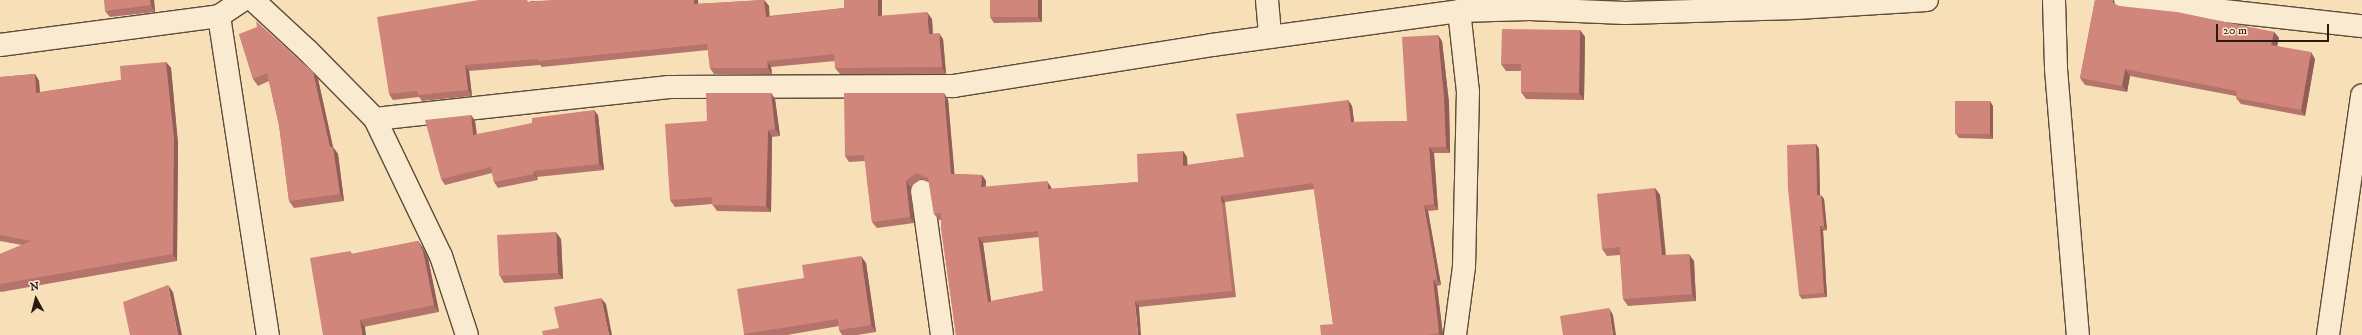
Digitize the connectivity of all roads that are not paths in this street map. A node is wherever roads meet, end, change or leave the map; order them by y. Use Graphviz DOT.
graph roads {
  1 [pos="243,0"];
  2 [pos="253,0"];
  3 [pos="1267,0"];
  4 [pos="1927,0"];
  5 [pos="2054,0"];
  6 [pos="2125,0"];
  7 [pos="1459,11"];
  8 [pos="220,16"];
  9 [pos="2362,26"];
  10 [pos="1270,37"];
  11 [pos="0,45"];
  12 [pos="2362,95"];
  13 [pos="375,119"];
  14 [pos="922,191"];
  15 [pos="268,335"];
  16 [pos="467,335"];
  17 [pos="942,335"];
  18 [pos="1455,335"];
  19 [pos="2078,335"];
  20 [pos="2328,335"];
  1 -- 8 [label="street"];
  2 -- 13 [label="street"];
  3 -- 10 [label="street"];
  4 -- 7 [label="street"];
  5 -- 19 [label="street"];
  6 -- 9 [label="street"];
  7 -- 10 [label="street"];
  7 -- 18 [label="street"];
  8 -- 11 [label="street"];
  8 -- 15 [label="street"];
  10 -- 13 [label="street"];
  12 -- 20 [label="street"];
  13 -- 16 [label="street"];
  14 -- 17 [label="street"];
}
